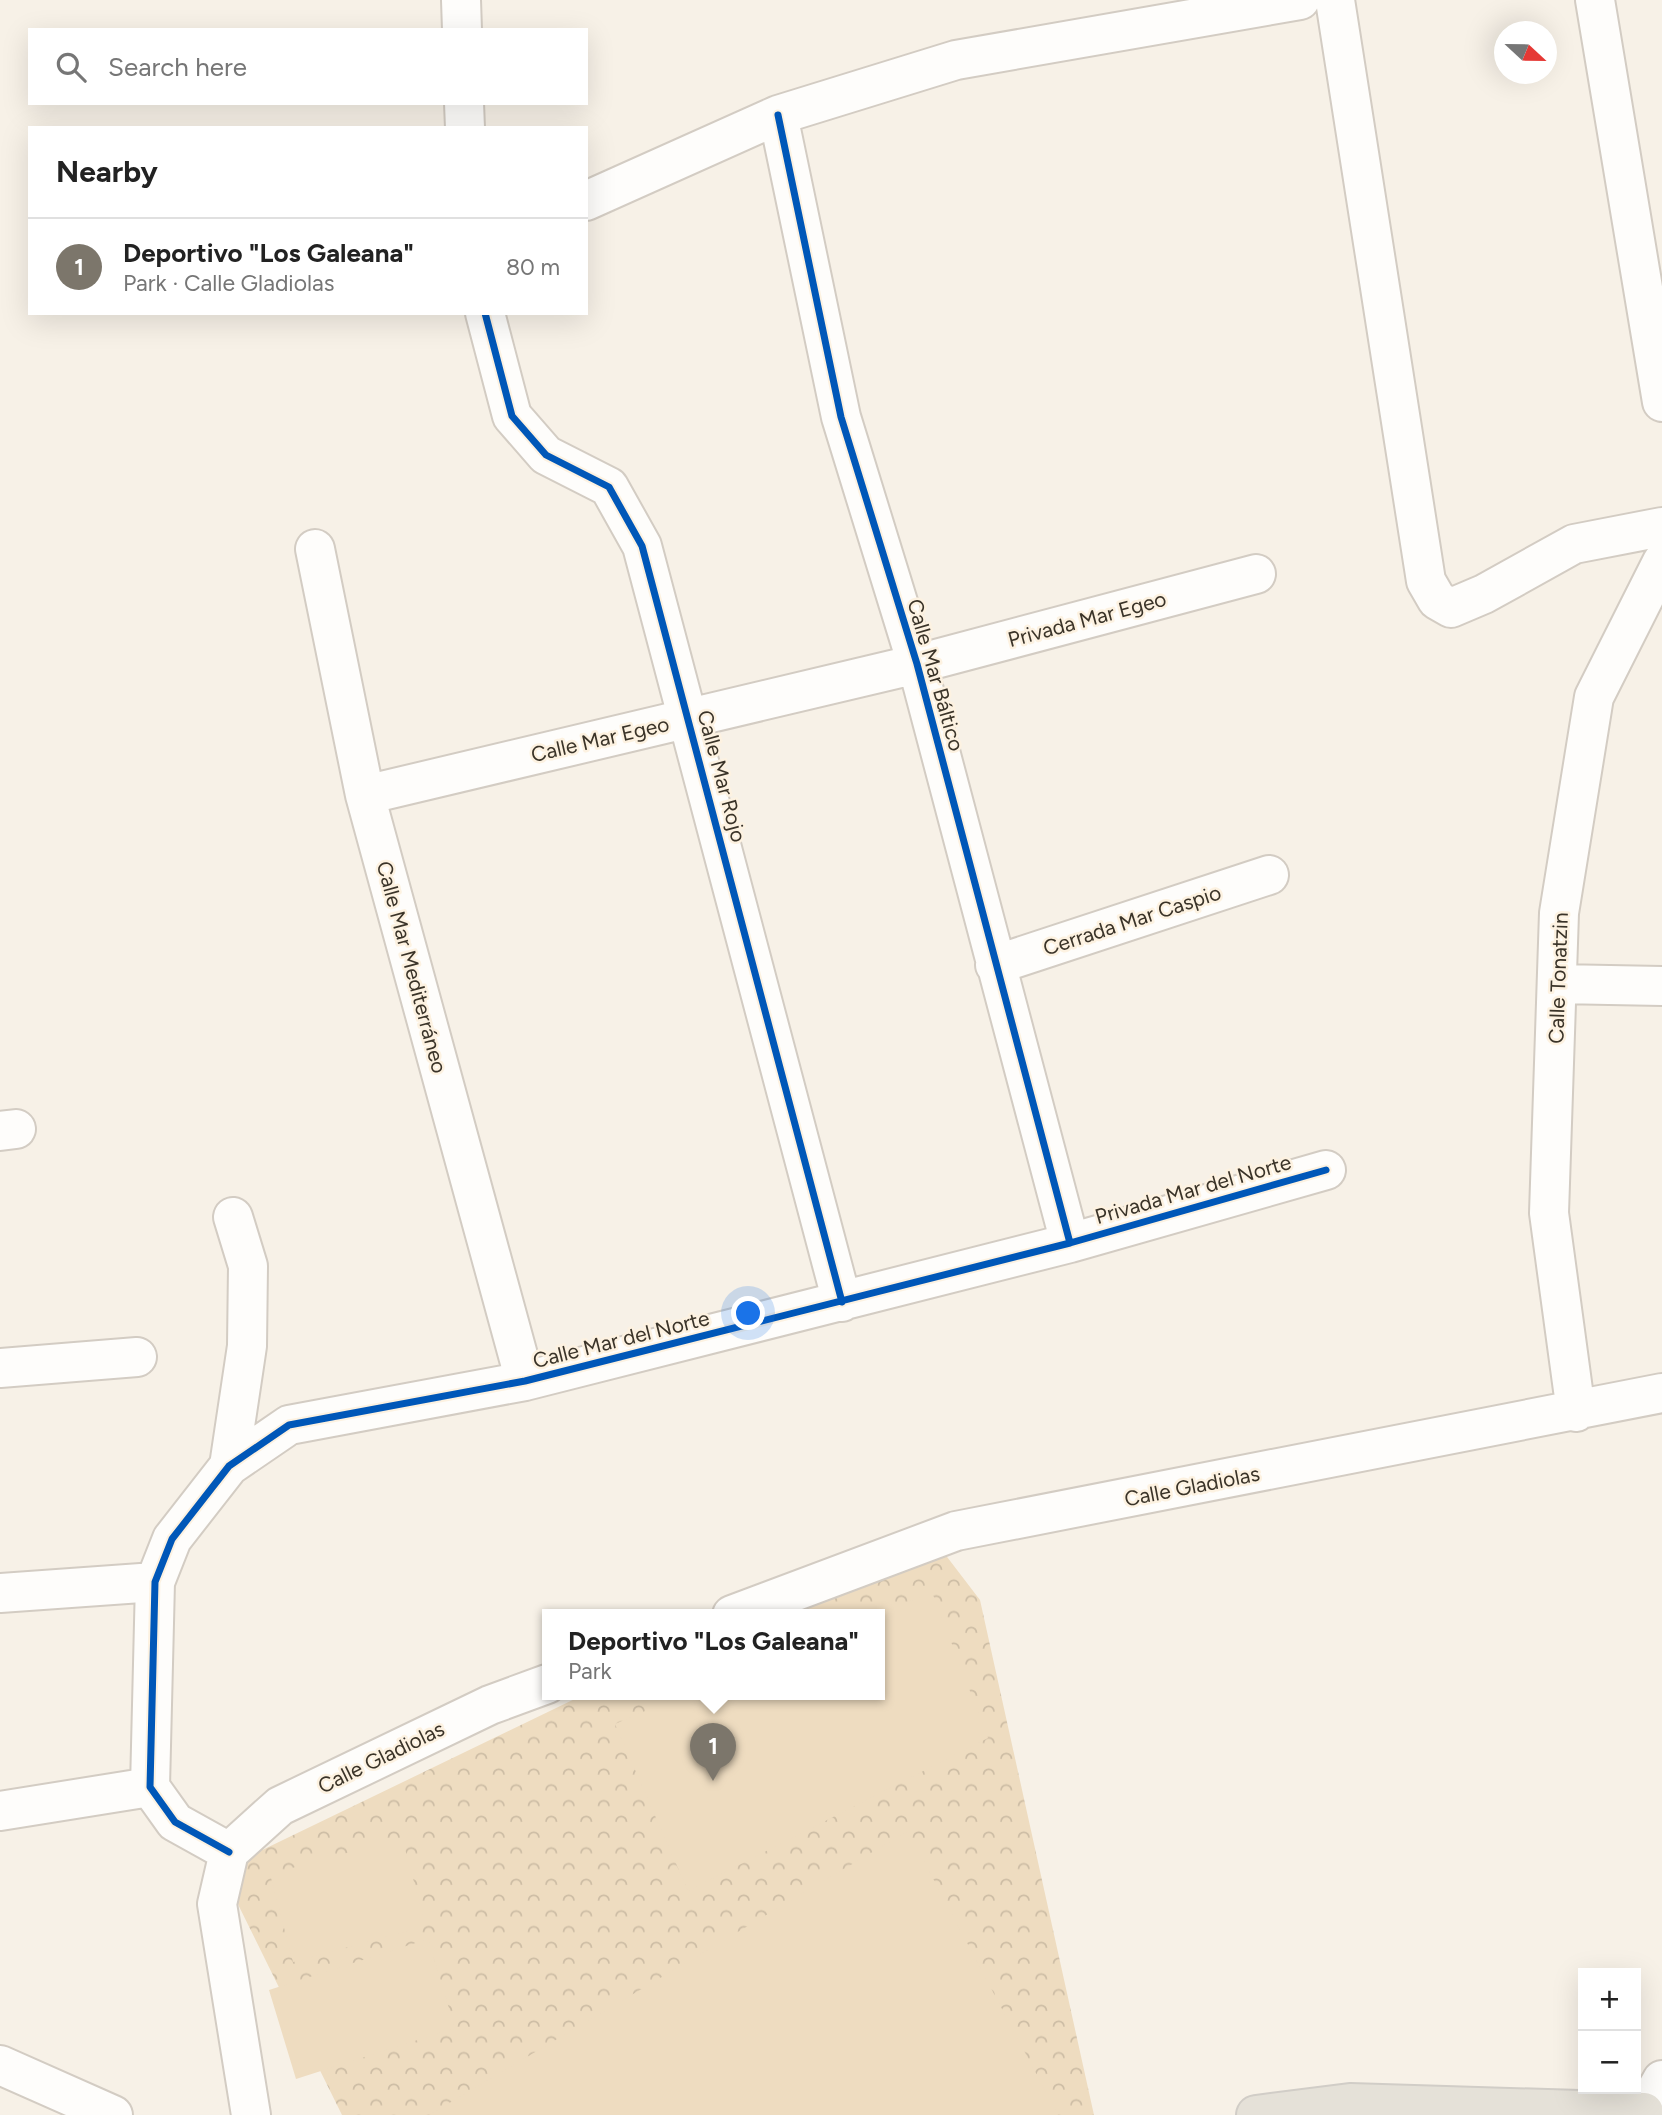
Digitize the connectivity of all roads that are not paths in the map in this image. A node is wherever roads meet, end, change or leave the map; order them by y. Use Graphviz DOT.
graph roads {
  1 [pos="461,0"];
  2 [pos="1300,0"];
  3 [pos="1335,0"];
  4 [pos="1595,0"];
  5 [pos="462,28"];
  6 [pos="464,105"];
  7 [pos="778,115"];
  8 [pos="465,126"];
  9 [pos="588,200"];
  10 [pos="1648,230"];
  11 [pos="486,315"];
  12 [pos="1662,402"];
  13 [pos="1662,527"];
  14 [pos="315,549"];
  15 [pos="1662,562"];
  16 [pos="1256,573"];
  17 [pos="917,664"];
  18 [pos="689,718"];
  19 [pos="365,795"];
  20 [pos="1269,875"];
  21 [pos="995,965"];
  22 [pos="1557,984"];
  23 [pos="1662,986"];
  24 [pos="1326,1170"];
  25 [pos="233,1217"];
  26 [pos="1070,1243"];
  27 [pos="842,1302"];
  28 [pos="137,1357"];
  29 [pos="0,1367"];
  30 [pos="524,1381"];
  31 [pos="1662,1393"];
  32 [pos="1576,1412"];
  33 [pos="229,1466"];
  34 [pos="155,1582"];
  35 [pos="0,1592"];
  36 [pos="748,1609"];
  37 [pos="542,1686"];
  38 [pos="150,1787"];
  39 [pos="0,1811"];
  40 [pos="229,1852"];
  41 [pos="0,2064"];
  42 [pos="1662,2080"];
  43 [pos="62,2102"];
  44 [pos="1653,2113"];
  45 [pos="113,2115"];
  46 [pos="251,2115"];
  47 [pos="1256,2115"];
  1 -- 5 [label="street"];
  2 -- 7 [label="street"];
  3 -- 13 [label="street"];
  4 -- 10 [label="street"];
  6 -- 8 [label="street"];
  7 -- 9 [label="street"];
  7 -- 17 [label="street, Calle Mar Báltico"];
  10 -- 12 [label="street"];
  11 -- 18 [label="street, Calle Mar Rojo"];
  14 -- 19 [label="street, Calle Mar Mediterráneo"];
  15 -- 22 [label="street, Calle Tonatzin"];
  16 -- 17 [label="street, Privada Mar Egeo"];
  17 -- 18 [label="street, Calle Mar Egeo"];
  17 -- 21 [label="street, Calle Mar Báltico"];
  18 -- 19 [label="street, Calle Mar Egeo"];
  18 -- 27 [label="street, Calle Mar Rojo"];
  19 -- 30 [label="street, Calle Mar Mediterráneo"];
  20 -- 21 [label="street, Cerrada Mar Caspio"];
  21 -- 26 [label="street, Calle Mar Báltico"];
  22 -- 23 [label="street"];
  22 -- 32 [label="street, Calle Tonatzin"];
  24 -- 26 [label="street, Privada Mar del Norte"];
  25 -- 33 [label="street"];
  26 -- 27 [label="street, Calle Mar del Norte"];
  27 -- 30 [label="street, Calle Mar del Norte"];
  28 -- 29 [label="street"];
  30 -- 33 [label="street, Calle Mar del Norte"];
  31 -- 32 [label="street, Calle Gladiolas"];
  32 -- 36 [label="street, Calle Gladiolas"];
  33 -- 34 [label="street"];
  34 -- 35 [label="street"];
  34 -- 38 [label="street"];
  37 -- 40 [label="street, Calle Gladiolas"];
  38 -- 39 [label="street"];
  38 -- 40 [label="street"];
  40 -- 46 [label="street"];
  41 -- 43 [label="street"];
  42 -- 44 [label="street"];
  43 -- 45 [label="street"];
  44 -- 47 [label="main road"];
}
